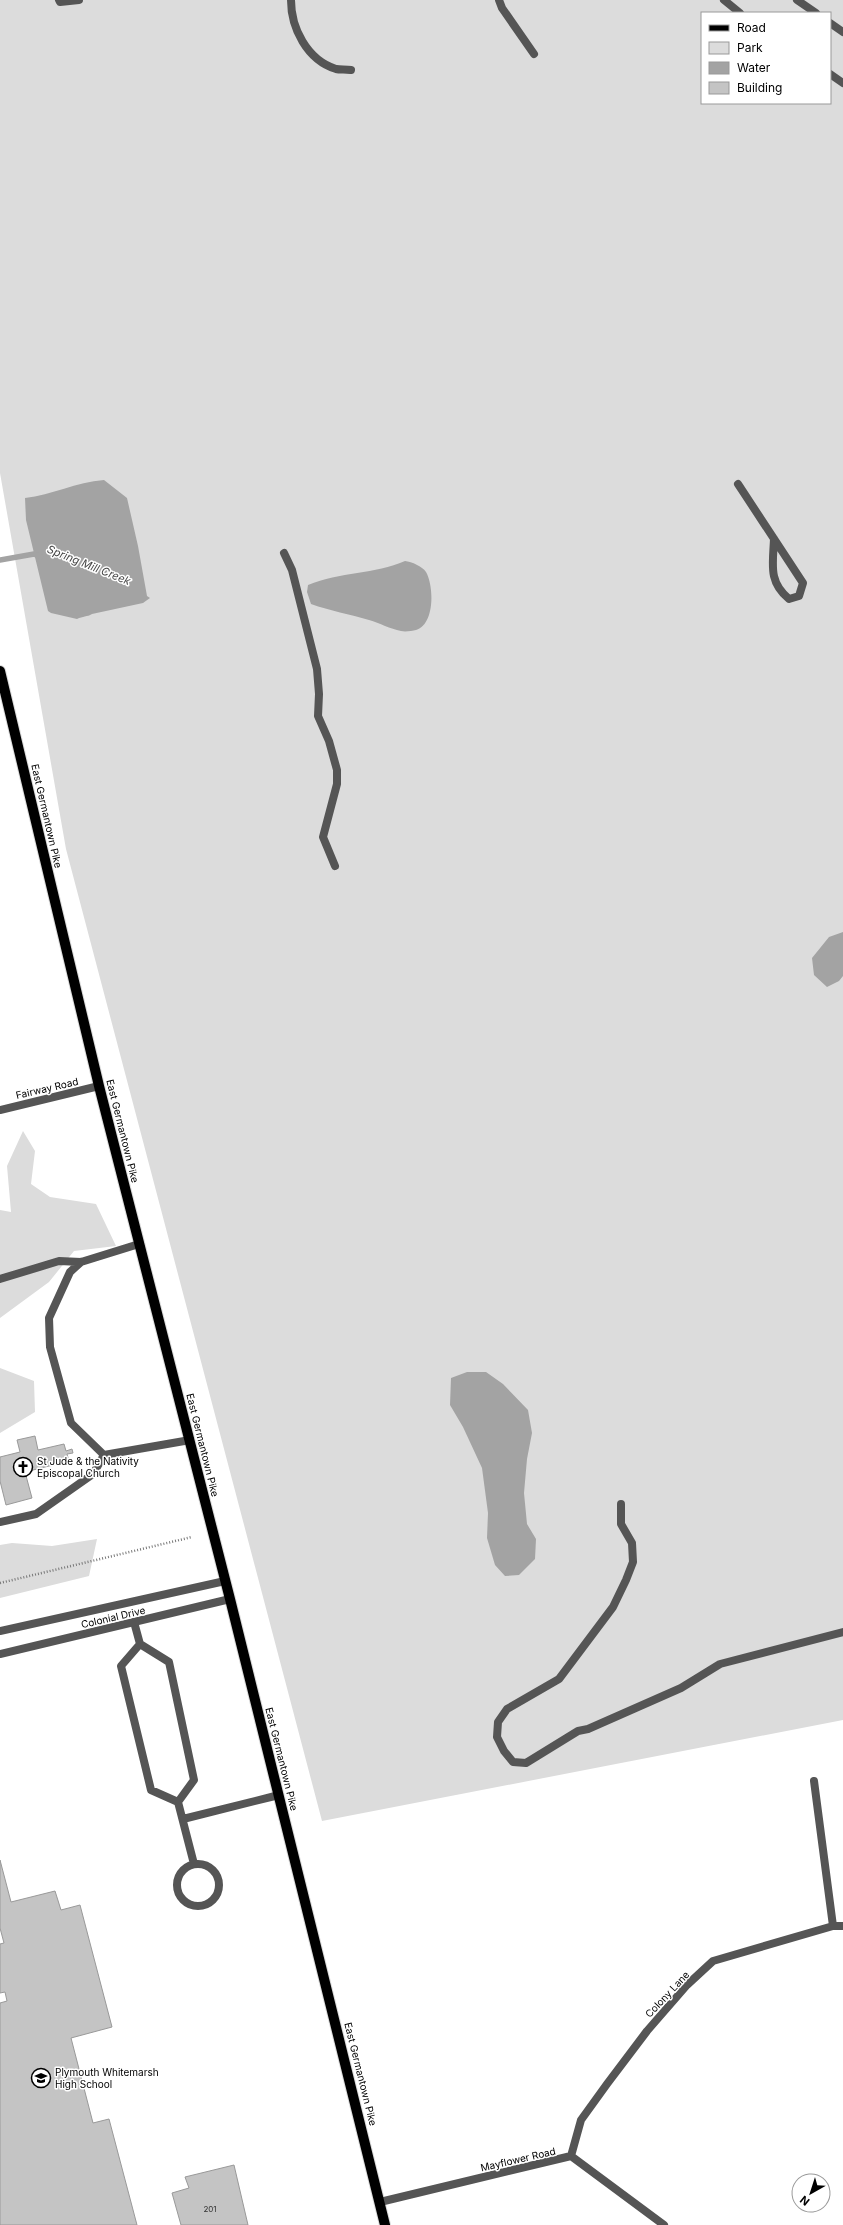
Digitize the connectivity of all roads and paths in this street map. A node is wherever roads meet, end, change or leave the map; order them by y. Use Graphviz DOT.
graph roads {
  1 [pos="59,0"];
  2 [pos="79,0"];
  3 [pos="291,0"];
  4 [pos="499,0"];
  5 [pos="724,0"];
  6 [pos="797,0"];
  7 [pos="739,12"];
  8 [pos="815,12"];
  9 [pos="831,24"];
  10 [pos="843,32"];
  11 [pos="534,54"];
  12 [pos="351,70"];
  13 [pos="831,75"];
  14 [pos="843,84"];
  15 [pos="738,484"];
  16 [pos="774,539"];
  17 [pos="284,553"];
  18 [pos="0,671"];
  19 [pos="335,866"];
  20 [pos="99,1086"];
  21 [pos="0,1110"];
  22 [pos="139,1244"];
  23 [pos="81,1262"];
  24 [pos="0,1279"];
  25 [pos="190,1440"];
  26 [pos="104,1455"];
  27 [pos="621,1504"];
  28 [pos="0,1522"];
  29 [pos="192,1537"];
  30 [pos="225,1581"];
  31 [pos="0,1583"];
  32 [pos="230,1600"];
  33 [pos="134,1622"];
  34 [pos="0,1631"];
  35 [pos="843,1632"];
  36 [pos="140,1644"];
  37 [pos="0,1654"];
  38 [pos="814,1781"];
  39 [pos="279,1795"];
  40 [pos="178,1802"];
  41 [pos="183,1819"];
  42 [pos="194,1864"];
  43 [pos="833,1926"];
  44 [pos="843,1926"];
  45 [pos="570,2156"];
  46 [pos="380,2202"];
  47 [pos="385,2225"];
  48 [pos="664,2225"];
  1 -- 2 [label="street"];
  3 -- 12 [label="street"];
  4 -- 11 [label="street"];
  5 -- 7 [label="street"];
  6 -- 8 [label="street"];
  9 -- 10 [label="street"];
  13 -- 14 [label="street"];
  15 -- 16 [label="street"];
  16 -- 16 [label="street"];
  17 -- 19 [label="street"];
  18 -- 20 [label="main road, East Germantown Pike"];
  20 -- 21 [label="street, Fairway Road"];
  20 -- 22 [label="main road, East Germantown Pike"];
  22 -- 23 [label="street"];
  22 -- 25 [label="main road, East Germantown Pike"];
  23 -- 24 [label="street"];
  23 -- 26 [label="street"];
  25 -- 26 [label="street"];
  25 -- 30 [label="main road, East Germantown Pike"];
  26 -- 28 [label="street"];
  27 -- 35 [label="street"];
  29 -- 31 [label="path"];
  30 -- 32 [label="main road, East Germantown Pike"];
  30 -- 34 [label="street, Colonial Drive"];
  32 -- 33 [label="street, Colonial Drive"];
  32 -- 39 [label="main road, East Germantown Pike"];
  33 -- 36 [label="street"];
  33 -- 37 [label="street, Colonial Drive"];
  36 -- 40 [label="street"];
  36 -- 40 [label="street"];
  38 -- 43 [label="street"];
  39 -- 41 [label="street"];
  39 -- 46 [label="main road, East Germantown Pike"];
  40 -- 41 [label="street"];
  41 -- 42 [label="street"];
  42 -- 42 [label="street"];
  43 -- 44 [label="street, Colony Lane"];
  43 -- 45 [label="street, Colony Lane"];
  45 -- 46 [label="street, Mayflower Road"];
  45 -- 48 [label="street, Mayflower Road"];
  46 -- 47 [label="main road, East Germantown Pike"];
}
